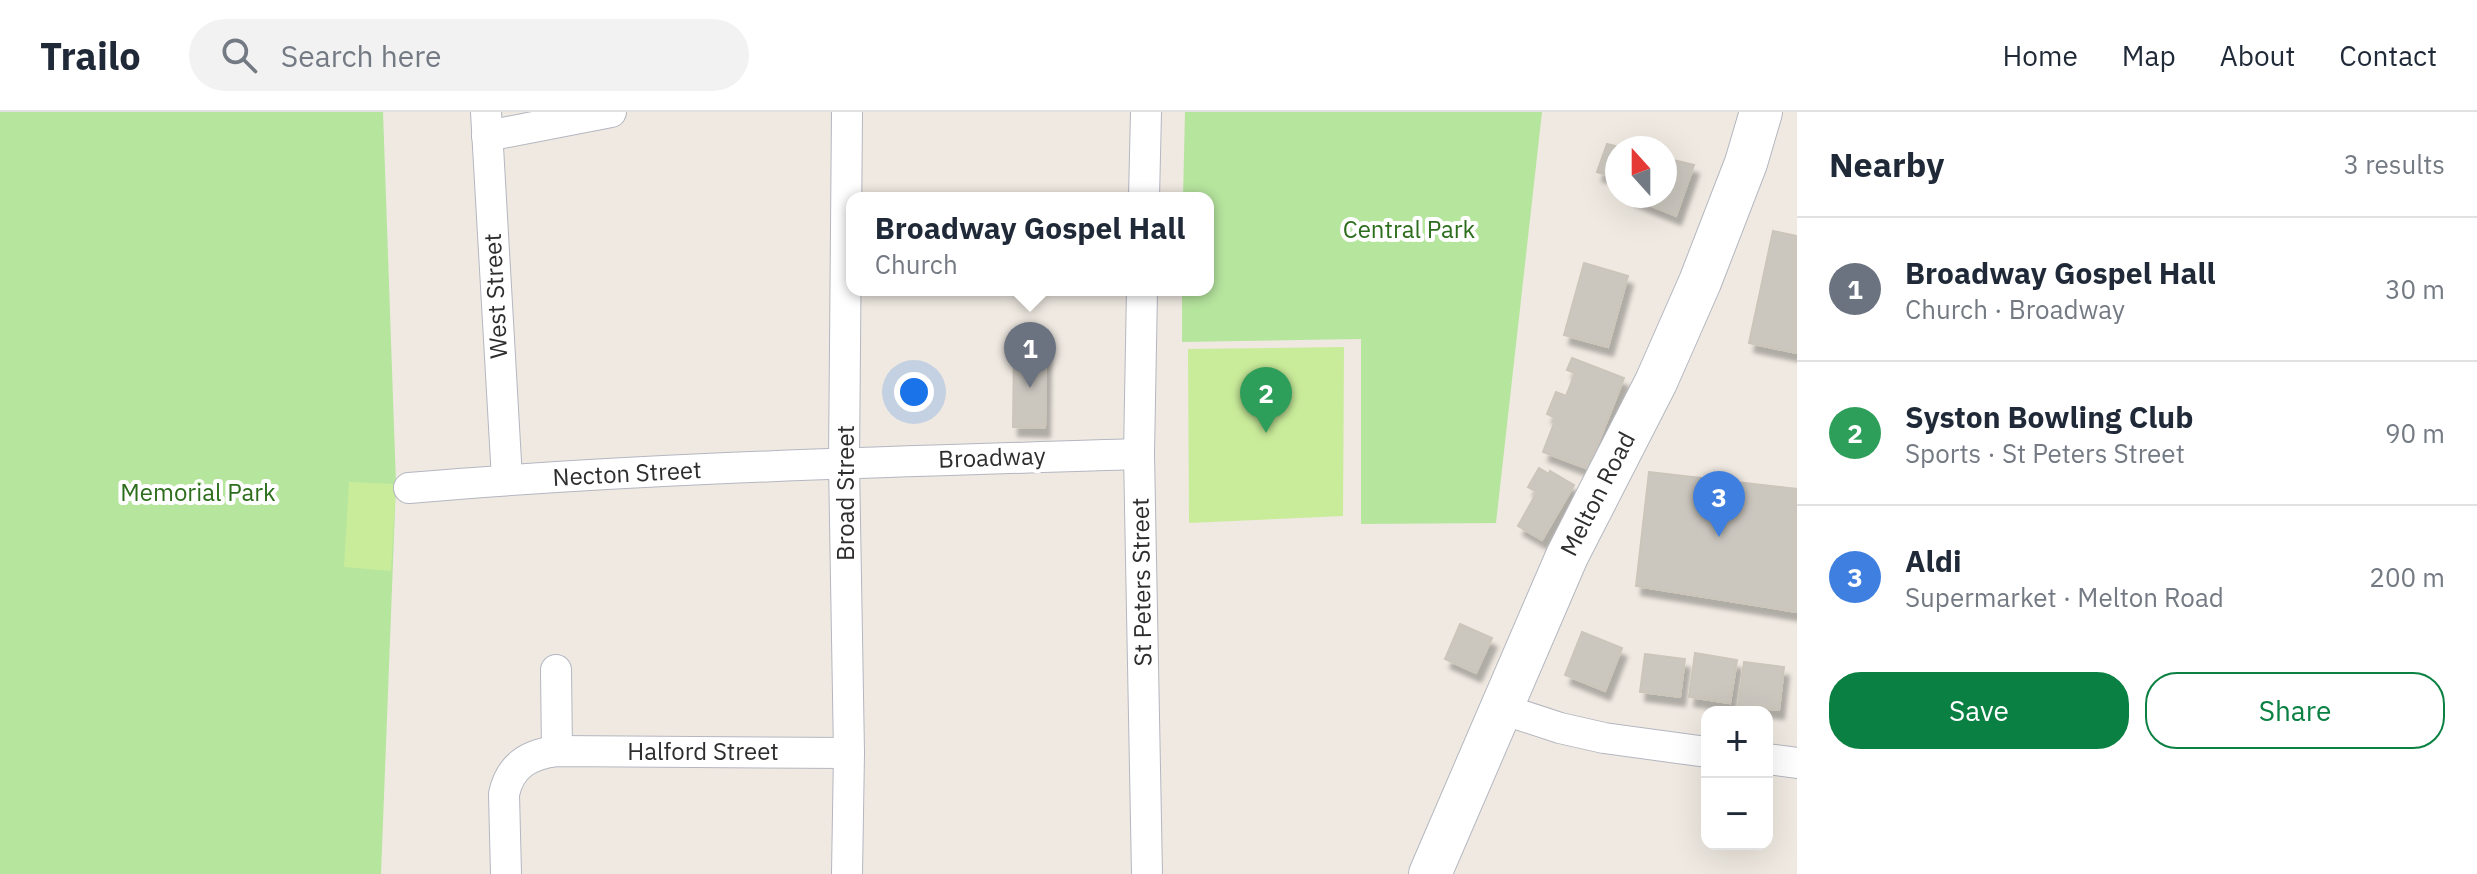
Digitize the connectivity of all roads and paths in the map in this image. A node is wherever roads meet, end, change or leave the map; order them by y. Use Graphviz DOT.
graph roads {
  1 [pos="611,112"];
  2 [pos="847,112"];
  3 [pos="1146,112"];
  4 [pos="1761,112"];
  5 [pos="486,124"];
  6 [pos="846,192"];
  7 [pos="1144,192"];
  8 [pos="846,229"];
  9 [pos="1142,296"];
  10 [pos="1139,454"];
  11 [pos="844,463"];
  12 [pos="507,479"];
  13 [pos="409,488"];
  14 [pos="556,670"];
  15 [pos="1502,709"];
  16 [pos="557,751"];
  17 [pos="1701,751"];
  18 [pos="849,753"];
  19 [pos="1773,760"];
  20 [pos="1797,763"];
  21 [pos="506,874"];
  22 [pos="847,874"];
  23 [pos="1147,874"];
  24 [pos="1430,874"];
  1 -- 5 [label="street"];
  2 -- 6 [label="street, Broad Street"];
  3 -- 7 [label="street"];
  4 -- 15 [label="street, Melton Road"];
  5 -- 12 [label="street, West Street"];
  8 -- 11 [label="street, Broad Street"];
  9 -- 10 [label="street, St Peters Street"];
  10 -- 11 [label="street, Broadway"];
  10 -- 23 [label="street, St Peters Street"];
  11 -- 12 [label="street, Necton Street"];
  11 -- 18 [label="street, Broad Street"];
  12 -- 13 [label="street, Necton Street"];
  14 -- 16 [label="street"];
  15 -- 17 [label="street"];
  15 -- 24 [label="street, Melton Road"];
  16 -- 18 [label="street, Halford Street"];
  16 -- 21 [label="street, Halford Street"];
  18 -- 22 [label="street, Broad Street"];
  19 -- 20 [label="street"];
}
